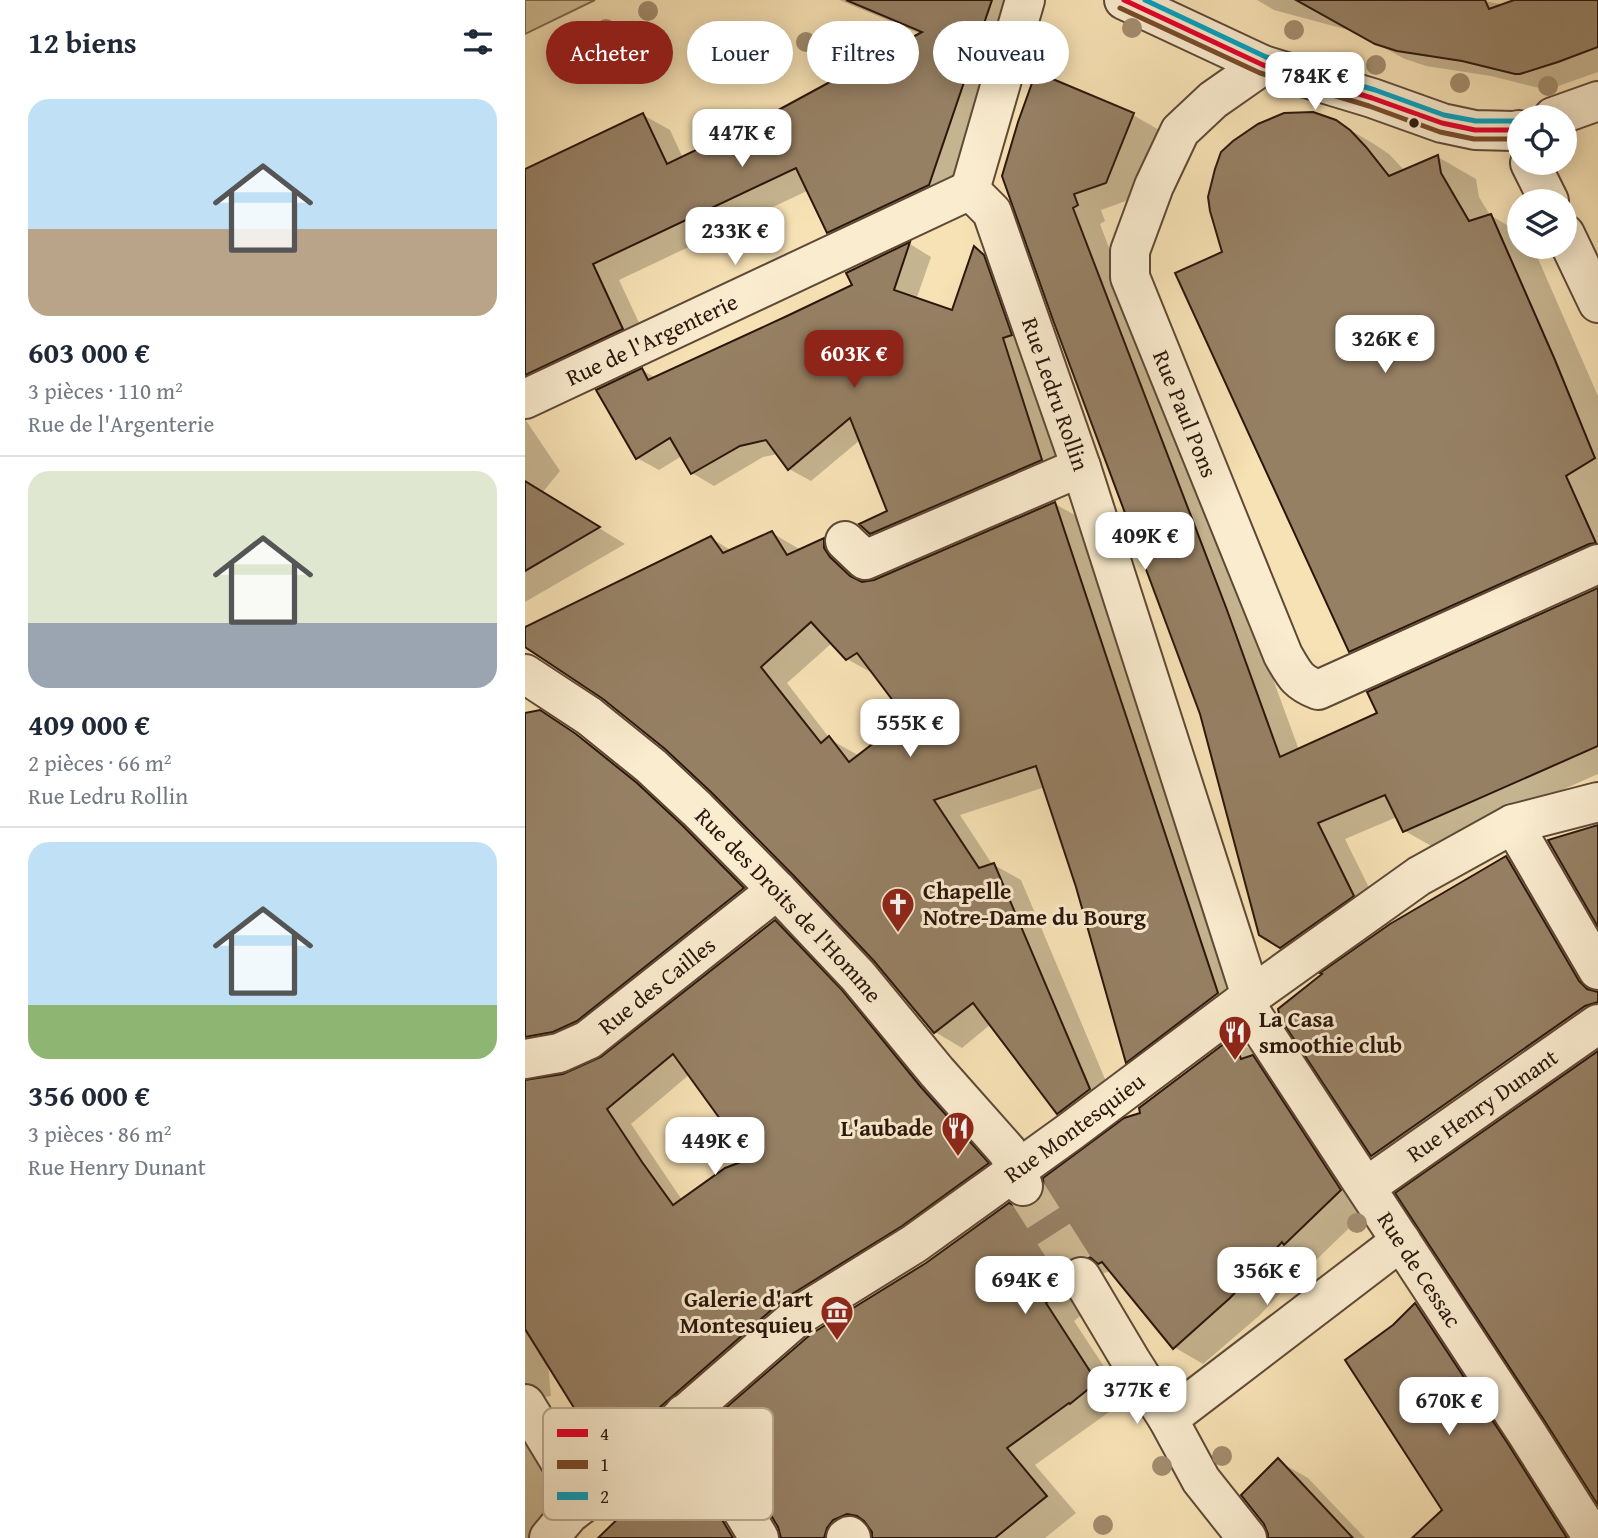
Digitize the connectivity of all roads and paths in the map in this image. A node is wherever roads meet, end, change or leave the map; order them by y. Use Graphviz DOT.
graph roads {
  1 [pos="1025,0"];
  2 [pos="1124,0"];
  3 [pos="1263,65"];
  4 [pos="1598,101"];
  5 [pos="1577,108"];
  6 [pos="1507,138"];
  7 [pos="970,190"];
  8 [pos="1577,259"];
  9 [pos="1598,303"];
  10 [pos="525,399"];
  11 [pos="1081,467"];
  12 [pos="855,551"];
  13 [pos="1598,564"];
  14 [pos="525,674"];
  15 [pos="1598,802"];
  16 [pos="1513,824"];
  17 [pos="777,890"];
  18 [pos="1598,970"];
  19 [pos="1247,999"];
  20 [pos="1598,1024"];
  21 [pos="525,1059"];
  22 [pos="1020,1178"];
  23 [pos="1366,1187"];
  24 [pos="1401,1241"];
  25 [pos="1081,1277"];
  26 [pos="525,1404"];
  27 [pos="691,1408"];
  28 [pos="1168,1419"];
  29 [pos="543,1434"];
  30 [pos="564,1520"];
  31 [pos="748,1520"];
  32 [pos="549,1538"];
  33 [pos="759,1538"];
  34 [pos="1247,1538"];
  35 [pos="1593,1538"];
  1 -- 7 [label="street"];
  2 -- 3 [label="street"];
  3 -- 6 [label="street"];
  3 -- 13 [label="street, Rue Paul Pons"];
  4 -- 5 [label="street"];
  7 -- 10 [label="street, Rue de l'Argenterie"];
  7 -- 11 [label="street, Rue Ledru Rollin"];
  8 -- 9 [label="street"];
  11 -- 12 [label="street"];
  11 -- 19 [label="street, Rue Ledru Rollin"];
  14 -- 17 [label="street, Rue des Droits de l'Homme"];
  15 -- 16 [label="street, Rue Montesquieu"];
  16 -- 18 [label="street"];
  16 -- 19 [label="street, Rue Montesquieu"];
  17 -- 21 [label="street, Rue des Cailles"];
  17 -- 22 [label="street, Rue des Droits de l'Homme"];
  19 -- 22 [label="street, Rue Montesquieu"];
  19 -- 23 [label="street, Rue de Cessac"];
  20 -- 23 [label="street, Rue Henry Dunant"];
  22 -- 27 [label="street, Rue Montesquieu"];
  23 -- 24 [label="street, Rue de Cessac"];
  24 -- 28 [label="street"];
  24 -- 35 [label="street, Rue de Cessac"];
  25 -- 28 [label="street"];
  26 -- 29 [label="street"];
  28 -- 34 [label="street"];
  30 -- 32 [label="street, Rue Montesquieu"];
  31 -- 33 [label="street"];
}
